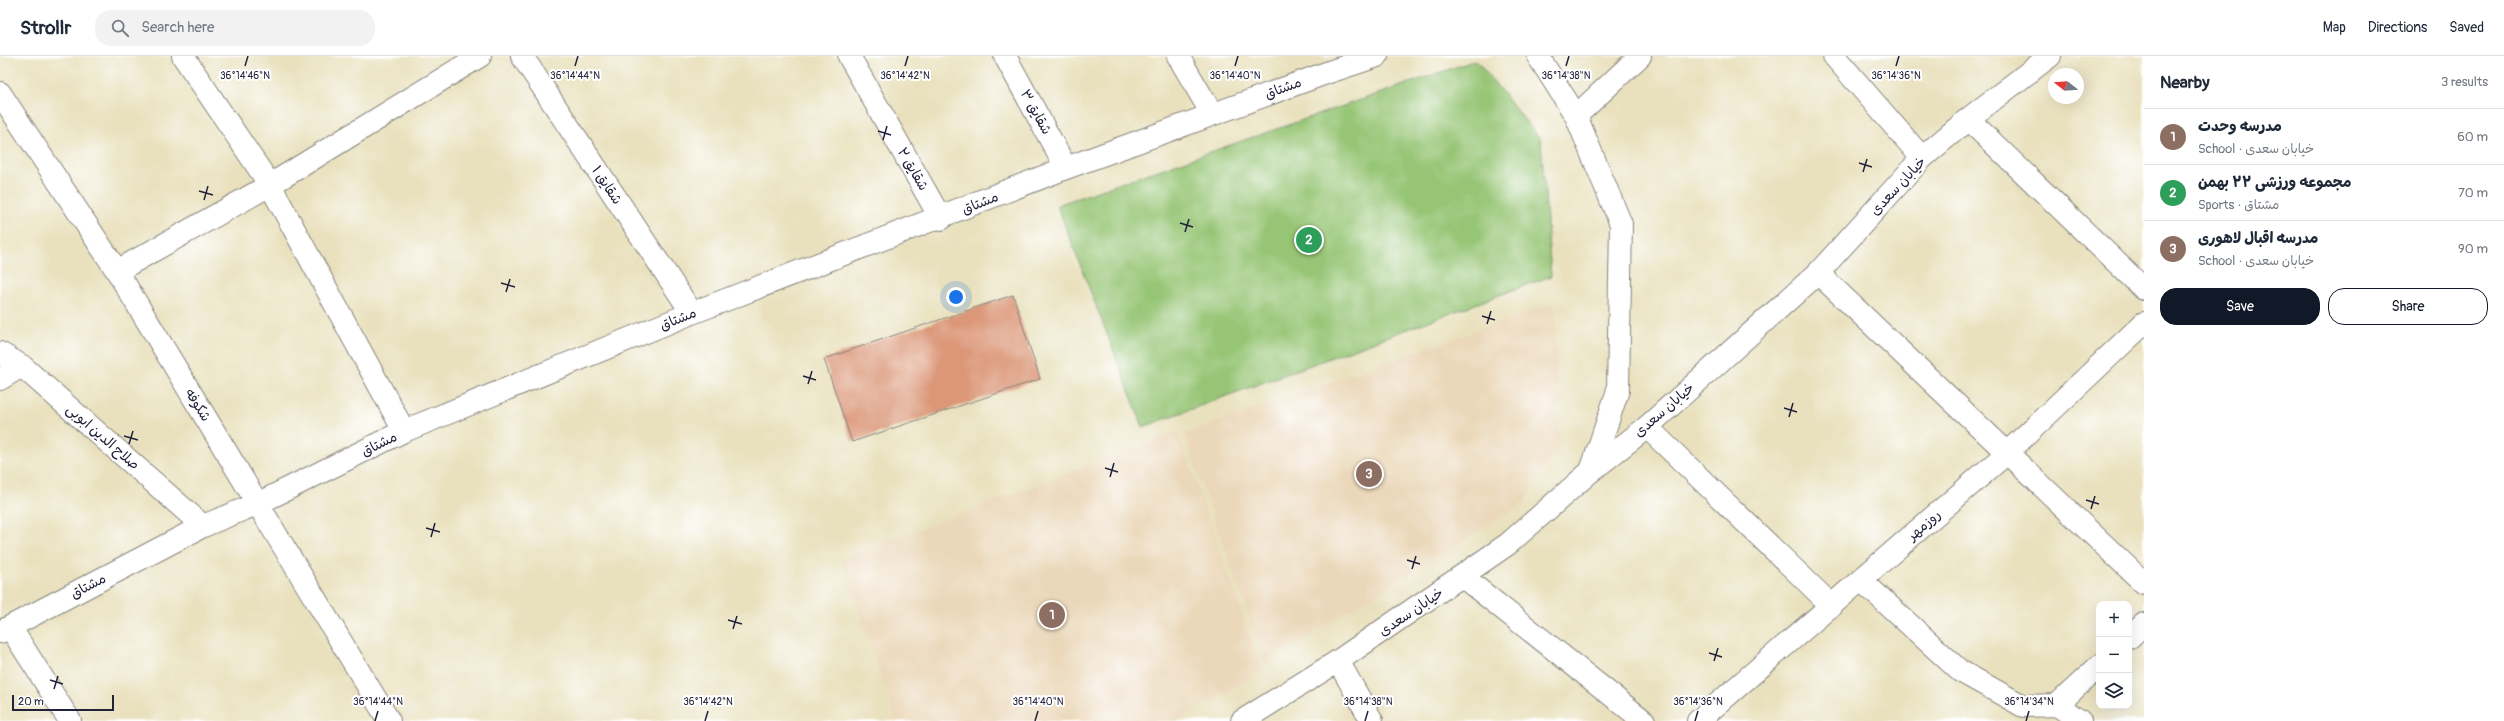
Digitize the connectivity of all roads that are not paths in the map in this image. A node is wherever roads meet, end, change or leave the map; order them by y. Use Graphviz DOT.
graph roads {
  1 [pos="182,56"];
  2 [pos="480,56"];
  3 [pos="522,56"];
  4 [pos="849,56"];
  5 [pos="1005,56"];
  6 [pos="1178,56"];
  7 [pos="1377,56"];
  8 [pos="1538,56"];
  9 [pos="1640,56"];
  10 [pos="1834,56"];
  11 [pos="2050,56"];
  12 [pos="1325,64"];
  13 [pos="0,93"];
  14 [pos="1212,114"];
  15 [pos="1576,116"];
  16 [pos="1968,119"];
  17 [pos="1922,158"];
  18 [pos="1066,168"];
  19 [pos="270,186"];
  20 [pos="941,219"];
  21 [pos="116,271"];
  22 [pos="1818,274"];
  23 [pos="2144,289"];
  24 [pos="692,313"];
  25 [pos="2144,323"];
  26 [pos="0,353"];
  27 [pos="22,366"];
  28 [pos="0,379"];
  29 [pos="1647,427"];
  30 [pos="404,431"];
  31 [pos="2007,453"];
  32 [pos="1591,471"];
  33 [pos="259,503"];
  34 [pos="203,526"];
  35 [pos="1463,577"];
  36 [pos="1861,580"];
  37 [pos="2144,583"];
  38 [pos="1832,606"];
  39 [pos="2144,624"];
  40 [pos="5,629"];
  41 [pos="2130,637"];
  42 [pos="1338,661"];
  43 [pos="2096,669"];
  44 [pos="2057,705"];
  45 [pos="2018,714"];
  46 [pos="70,721"];
  47 [pos="389,721"];
  48 [pos="1242,721"];
  49 [pos="1372,721"];
  50 [pos="1644,721"];
  51 [pos="1698,721"];
  52 [pos="2080,721"];
  1 -- 19 [label="street"];
  2 -- 19 [label="street"];
  3 -- 24 [label="street, شقایق ۱"];
  4 -- 20 [label="street, شقایق ۲"];
  5 -- 18 [label="street, شقایق ۳"];
  6 -- 14 [label="street"];
  7 -- 12 [label="street, مشتاق"];
  8 -- 15 [label="street"];
  9 -- 15 [label="street"];
  10 -- 17 [label="street"];
  11 -- 16 [label="street, خیابان سعدی"];
  12 -- 14 [label="street, مشتاق"];
  13 -- 21 [label="street, شکوفه"];
  14 -- 18 [label="street, مشتاق"];
  15 -- 32 [label="street"];
  16 -- 17 [label="street, خیابان سعدی"];
  16 -- 23 [label="street"];
  17 -- 22 [label="street, خیابان سعدی"];
  18 -- 20 [label="street, مشتاق"];
  19 -- 21 [label="street"];
  19 -- 30 [label="street"];
  20 -- 24 [label="street, مشتاق"];
  21 -- 33 [label="street, شکوفه"];
  22 -- 29 [label="street, خیابان سعدی"];
  22 -- 31 [label="street"];
  24 -- 30 [label="street, مشتاق"];
  25 -- 31 [label="street, روزمهر"];
  26 -- 27 [label="street, صلاح الدین ابوبی"];
  27 -- 28 [label="street"];
  27 -- 34 [label="street, صلاح الدین ابوبی"];
  29 -- 32 [label="street, خیابان سعدی"];
  29 -- 38 [label="street"];
  30 -- 33 [label="street, مشتاق"];
  31 -- 36 [label="street, روزمهر"];
  31 -- 37 [label="street"];
  32 -- 35 [label="street, خیابان سعدی"];
  33 -- 34 [label="street, مشتاق"];
  33 -- 47 [label="street, شکوفه"];
  34 -- 40 [label="street, مشتاق"];
  35 -- 42 [label="street, خیابان سعدی"];
  35 -- 50 [label="street"];
  36 -- 38 [label="street, روزمهر"];
  36 -- 45 [label="street"];
  38 -- 51 [label="street, روزمهر"];
  39 -- 41 [label="street"];
  40 -- 46 [label="street"];
  42 -- 48 [label="street, خیابان سعدی"];
  42 -- 49 [label="street"];
  43 -- 44 [label="street"];
  44 -- 45 [label="street"];
  44 -- 52 [label="street"];
}
